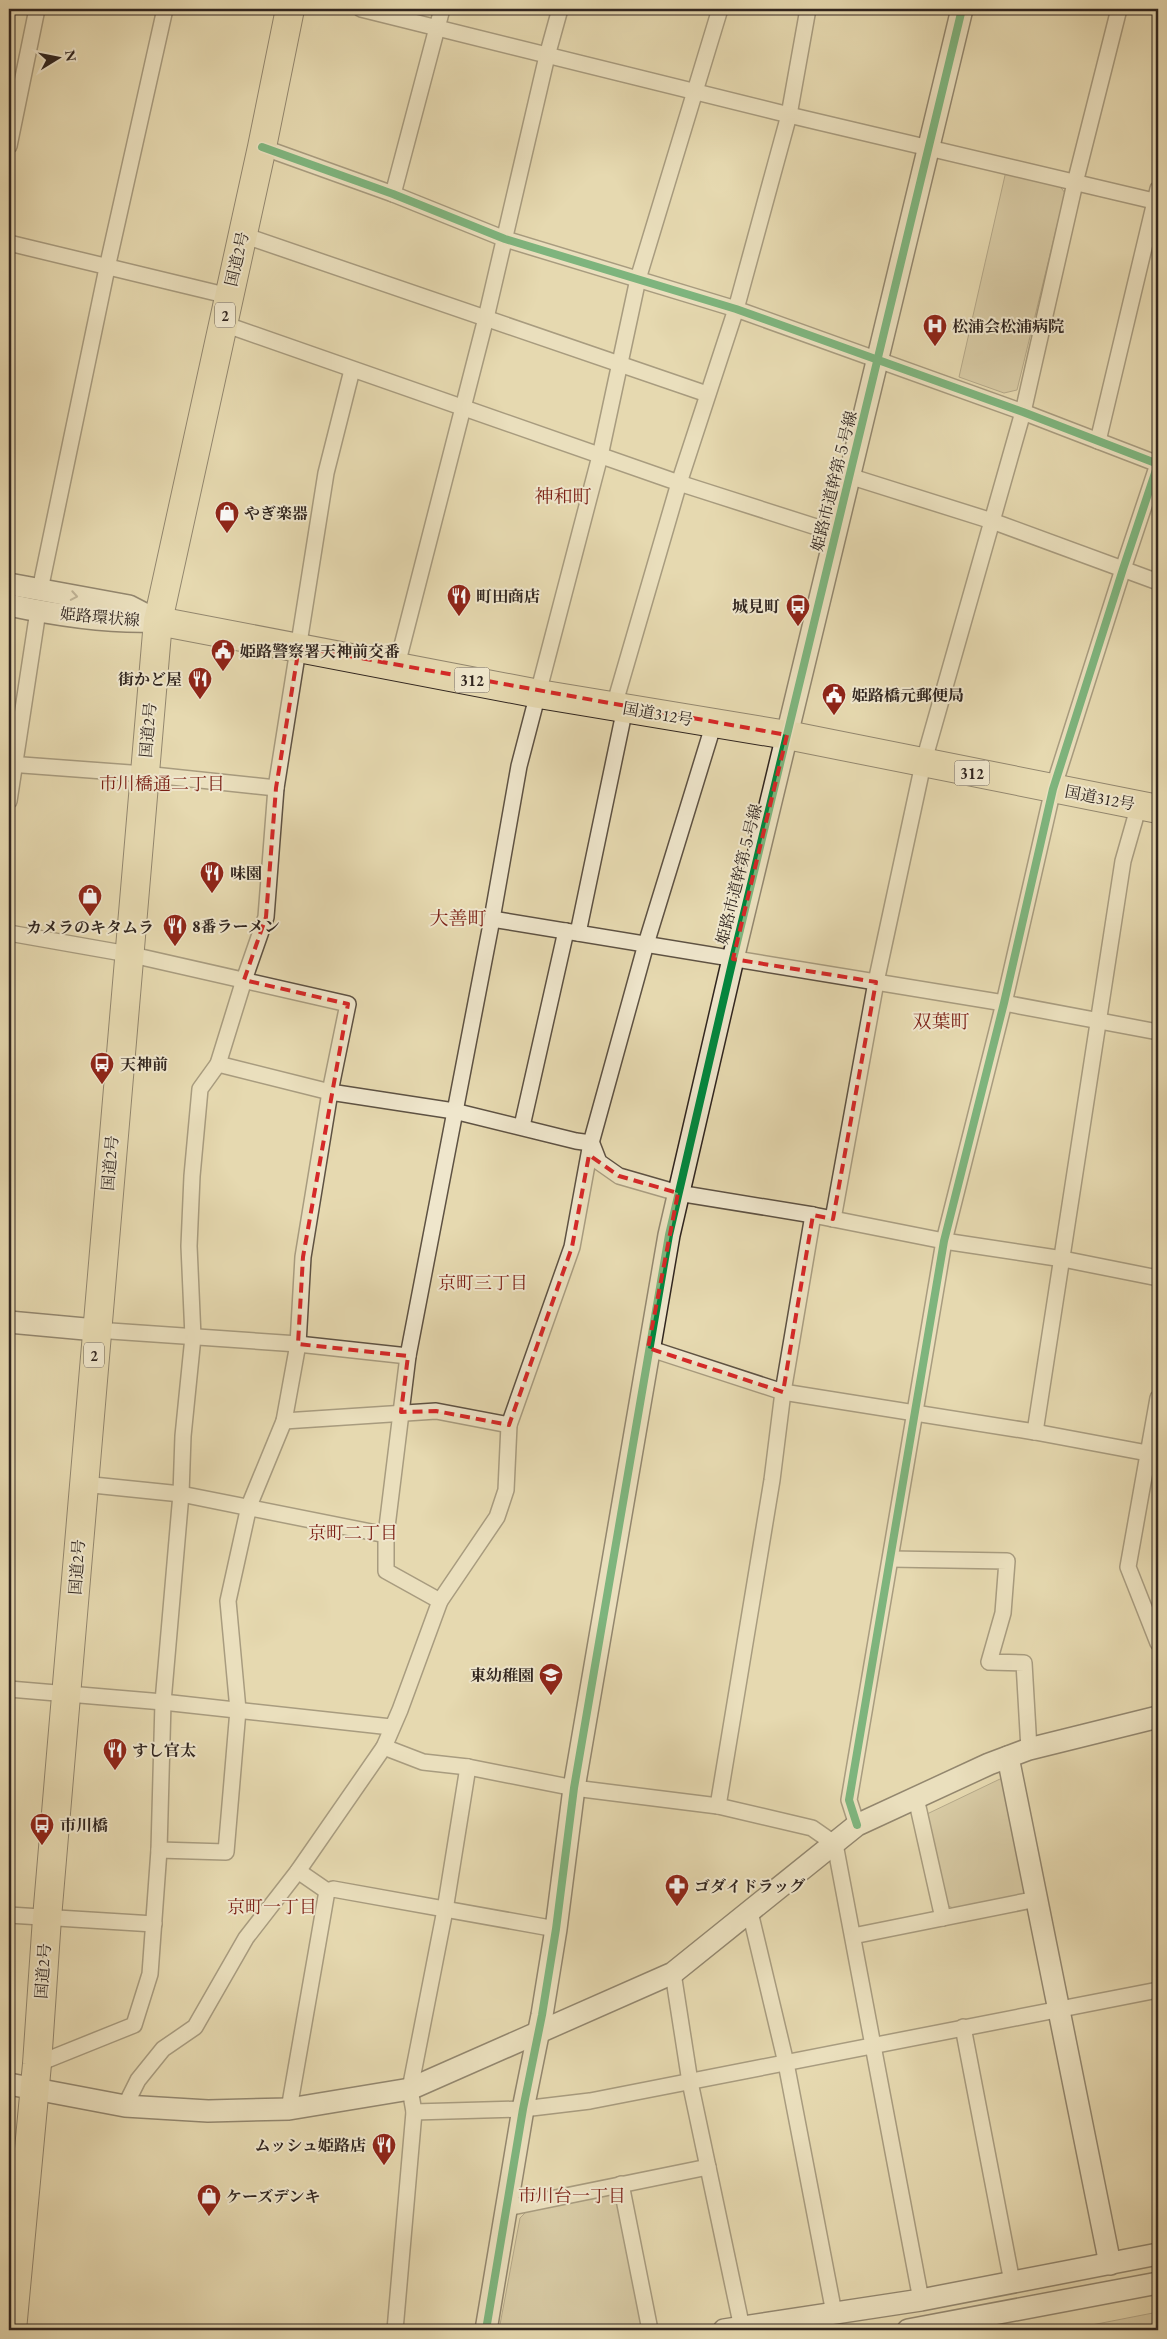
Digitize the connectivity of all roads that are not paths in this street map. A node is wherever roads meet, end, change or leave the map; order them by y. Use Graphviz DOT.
graph roads {
  1 [pos="37,9"];
  2 [pos="165,9"];
  3 [pos="290,9"];
  4 [pos="361,9"];
  5 [pos="442,9"];
  6 [pos="560,9"];
  7 [pos="720,9"];
  8 [pos="808,9"];
  9 [pos="962,9"];
  10 [pos="1119,9"];
  11 [pos="437,28"];
  12 [pos="547,56"];
  13 [pos="697,92"];
  14 [pos="789,116"];
  15 [pos="9,146"];
  16 [pos="262,147"];
  17 [pos="928,149"];
  18 [pos="1075,183"];
  19 [pos="393,194"];
  20 [pos="1157,197"];
  21 [pos="243,235"];
  22 [pos="505,239"];
  23 [pos="9,243"];
  24 [pos="107,268"];
  25 [pos="638,279"];
  26 [pos="229,296"];
  27 [pos="736,309"];
  28 [pos="486,318"];
  29 [pos="224,324"];
  30 [pos="878,360"];
  31 [pos="619,363"];
  32 [pos="352,370"];
  33 [pos="707,394"];
  34 [pos="463,407"];
  35 [pos="1023,412"];
  36 [pos="1098,441"];
  37 [pos="600,456"];
  38 [pos="849,476"];
  39 [pos="680,483"];
  40 [pos="992,521"];
  41 [pos="835,533"];
  42 [pos="1122,569"];
  43 [pos="1158,582"];
  44 [pos="9,584"];
  45 [pos="39,601"];
  46 [pos="9,605"];
  47 [pos="158,621"];
  48 [pos="299,647"];
  49 [pos="397,665"];
  50 [pos="539,694"];
  51 [pos="620,707"];
  52 [pos="714,723"];
  53 [pos="787,735"];
  54 [pos="12,764"];
  55 [pos="923,764"];
  56 [pos="144,774"];
  57 [pos="276,788"];
  58 [pos="1054,789"];
  59 [pos="9,801"];
  60 [pos="1149,807"];
  61 [pos="492,919"];
  62 [pos="572,932"];
  63 [pos="9,933"];
  64 [pos="646,944"];
  65 [pos="128,954"];
  66 [pos="733,959"];
  67 [pos="244,980"];
  68 [pos="876,982"];
  69 [pos="1004,1003"];
  70 [pos="1100,1022"];
  71 [pos="1158,1032"];
  72 [pos="218,1064"];
  73 [pos="330,1092"];
  74 [pos="454,1111"];
  75 [pos="522,1126"];
  76 [pos="592,1143"];
  77 [pos="678,1193"];
  78 [pos="813,1215"];
  79 [pos="833,1219"];
  80 [pos="944,1241"];
  81 [pos="1063,1259"];
  82 [pos="1158,1278"];
  83 [pos="9,1322"];
  84 [pos="96,1330"];
  85 [pos="193,1336"];
  86 [pos="298,1344"];
  87 [pos="648,1348"];
  88 [pos="408,1356"];
  89 [pos="782,1392"];
  90 [pos="1158,1398"];
  91 [pos="401,1412"];
  92 [pos="916,1415"];
  93 [pos="284,1421"];
  94 [pos="509,1425"];
  95 [pos="1035,1432"];
  96 [pos="1153,1454"];
  97 [pos="83,1484"];
  98 [pos="181,1494"];
  99 [pos="249,1506"];
  100 [pos="386,1535"];
  101 [pos="890,1558"];
  102 [pos="440,1601"];
  103 [pos="1158,1643"];
  104 [pos="9,1690"];
  105 [pos="67,1694"];
  106 [pos="163,1702"];
  107 [pos="238,1710"];
  108 [pos="1158,1717"];
  109 [pos="391,1727"];
  110 [pos="384,1747"];
  111 [pos="1029,1749"];
  112 [pos="1008,1757"];
  113 [pos="468,1767"];
  114 [pos="574,1788"];
  115 [pos="916,1798"];
  116 [pos="718,1806"];
  117 [pos="857,1825"];
  118 [pos="835,1844"];
  119 [pos="159,1850"];
  120 [pos="298,1871"];
  121 [pos="327,1891"];
  122 [pos="1037,1899"];
  123 [pos="445,1910"];
  124 [pos="750,1912"];
  125 [pos="9,1915"];
  126 [pos="46,1918"];
  127 [pos="943,1918"];
  128 [pos="154,1924"];
  129 [pos="556,1929"];
  130 [pos="853,1936"];
  131 [pos="673,1973"];
  132 [pos="1158,1990"];
  133 [pos="1059,2009"];
  134 [pos="963,2027"];
  135 [pos="538,2033"];
  136 [pos="873,2045"];
  137 [pos="786,2063"];
  138 [pos="27,2079"];
  139 [pos="690,2082"];
  140 [pos="410,2089"];
  141 [pos="125,2106"];
  142 [pos="289,2109"];
  143 [pos="523,2109"];
  144 [pos="414,2112"];
  145 [pos="708,2167"];
  146 [pos="621,2184"];
  147 [pos="507,2208"];
  148 [pos="1158,2254"];
  149 [pos="1110,2264"];
  150 [pos="1012,2282"];
  151 [pos="1158,2283"];
  152 [pos="921,2300"];
  153 [pos="834,2313"];
  154 [pos="733,2329"];
  155 [pos="12,2330"];
  156 [pos="395,2330"];
  157 [pos="486,2330"];
  158 [pos="650,2330"];
  159 [pos="908,2330"];
  1 -- 15 [label="street"];
  2 -- 24 [label="street"];
  3 -- 16 [label="highway, 国道2号 / 2"];
  4 -- 11 [label="street"];
  5 -- 11 [label="street"];
  6 -- 12 [label="street"];
  7 -- 13 [label="street"];
  8 -- 14 [label="street"];
  9 -- 17 [label="street, 姫路市道幹第５号線"];
  10 -- 18 [label="street"];
  11 -- 12 [label="street"];
  11 -- 19 [label="street"];
  12 -- 13 [label="street"];
  12 -- 22 [label="street"];
  13 -- 14 [label="street"];
  13 -- 25 [label="street"];
  14 -- 17 [label="street"];
  14 -- 27 [label="street"];
  16 -- 19 [label="street"];
  16 -- 21 [label="highway, 国道2号 / 2"];
  17 -- 18 [label="street"];
  17 -- 30 [label="street, 姫路市道幹第５号線"];
  18 -- 20 [label="street"];
  18 -- 35 [label="street"];
  19 -- 22 [label="street"];
  20 -- 36 [label="street"];
  21 -- 26 [label="highway, 国道2号 / 2"];
  21 -- 28 [label="street"];
  22 -- 25 [label="street"];
  22 -- 28 [label="street"];
  23 -- 24 [label="street"];
  24 -- 26 [label="street"];
  24 -- 45 [label="street"];
  25 -- 27 [label="street"];
  25 -- 31 [label="street"];
  26 -- 29 [label="highway, 国道2号 / 2"];
  27 -- 30 [label="street"];
  27 -- 33 [label="street"];
  28 -- 31 [label="street"];
  28 -- 34 [label="street"];
  29 -- 32 [label="street"];
  29 -- 47 [label="highway, 国道2号 / 2"];
  30 -- 35 [label="street"];
  30 -- 38 [label="street, 姫路市道幹第５号線"];
  31 -- 33 [label="street"];
  31 -- 37 [label="street"];
  32 -- 34 [label="street"];
  32 -- 48 [label="street"];
  33 -- 39 [label="street"];
  34 -- 37 [label="street"];
  34 -- 49 [label="street"];
  35 -- 36 [label="street"];
  35 -- 40 [label="street"];
  36 -- 42 [label="street"];
  37 -- 39 [label="street"];
  37 -- 50 [label="street"];
  38 -- 40 [label="street"];
  38 -- 41 [label="street, 姫路市道幹第５号線"];
  39 -- 41 [label="street"];
  39 -- 51 [label="street"];
  40 -- 42 [label="street"];
  40 -- 55 [label="street"];
  41 -- 53 [label="street, 姫路市道幹第５号線"];
  42 -- 43 [label="street"];
  42 -- 58 [label="street"];
  44 -- 45 [label="street, 姫路環状線"];
  45 -- 46 [label="street, 姫路環状線"];
  45 -- 47 [label="street, 姫路環状線"];
  45 -- 54 [label="street"];
  47 -- 48 [label="highway, 国道312号 / 312"];
  47 -- 56 [label="highway, 国道2号 / 2"];
  48 -- 49 [label="highway, 国道312号 / 312"];
  48 -- 57 [label="street"];
  49 -- 50 [label="highway, 国道312号 / 312"];
  50 -- 51 [label="highway, 国道312号 / 312"];
  50 -- 61 [label="street"];
  51 -- 52 [label="highway, 国道312号 / 312"];
  51 -- 62 [label="street"];
  52 -- 53 [label="highway, 国道312号 / 312"];
  52 -- 64 [label="street"];
  53 -- 55 [label="highway, 国道312号 / 312"];
  53 -- 66 [label="street, 姫路市道幹第５号線"];
  54 -- 56 [label="street"];
  54 -- 59 [label="street"];
  55 -- 58 [label="highway, 国道312号 / 312"];
  55 -- 68 [label="street"];
  56 -- 57 [label="street"];
  56 -- 65 [label="highway, 国道2号 / 2"];
  57 -- 67 [label="street"];
  58 -- 60 [label="highway, 国道312号 / 312"];
  58 -- 69 [label="street"];
  60 -- 70 [label="street"];
  61 -- 62 [label="street"];
  61 -- 74 [label="street"];
  62 -- 64 [label="street"];
  62 -- 75 [label="street"];
  63 -- 65 [label="street"];
  64 -- 66 [label="street"];
  64 -- 76 [label="street"];
  65 -- 67 [label="street"];
  65 -- 84 [label="highway, 国道2号 / 2"];
  66 -- 68 [label="street"];
  66 -- 77 [label="street, 姫路市道幹第５号線"];
  67 -- 72 [label="street"];
  67 -- 73 [label="street"];
  68 -- 69 [label="street"];
  68 -- 79 [label="street"];
  69 -- 70 [label="street"];
  69 -- 80 [label="street"];
  70 -- 71 [label="street"];
  70 -- 81 [label="street"];
  72 -- 73 [label="street"];
  72 -- 85 [label="street"];
  73 -- 74 [label="street"];
  73 -- 86 [label="street"];
  74 -- 75 [label="street"];
  74 -- 88 [label="street"];
  75 -- 76 [label="street"];
  76 -- 77 [label="street"];
  76 -- 94 [label="street"];
  77 -- 78 [label="street"];
  77 -- 87 [label="street, 姫路市道幹第５号線"];
  78 -- 79 [label="street"];
  78 -- 89 [label="street"];
  79 -- 80 [label="street"];
  80 -- 81 [label="street"];
  80 -- 92 [label="street"];
  81 -- 82 [label="street"];
  81 -- 95 [label="street"];
  83 -- 84 [label="street"];
  84 -- 85 [label="street"];
  84 -- 97 [label="highway, 国道2号 / 2"];
  85 -- 86 [label="street"];
  85 -- 98 [label="street"];
  86 -- 88 [label="street"];
  86 -- 93 [label="street"];
  87 -- 89 [label="street"];
  87 -- 114 [label="street, 姫路市道幹第５号線"];
  88 -- 91 [label="street"];
  89 -- 92 [label="street"];
  89 -- 116 [label="street"];
  90 -- 96 [label="street"];
  91 -- 93 [label="street"];
  91 -- 94 [label="street"];
  91 -- 100 [label="street"];
  92 -- 95 [label="street"];
  92 -- 101 [label="street"];
  93 -- 99 [label="street"];
  94 -- 102 [label="street"];
  95 -- 96 [label="street"];
  96 -- 103 [label="street"];
  97 -- 98 [label="street"];
  97 -- 105 [label="highway, 国道2号 / 2"];
  98 -- 99 [label="street"];
  98 -- 106 [label="street"];
  99 -- 100 [label="street"];
  99 -- 107 [label="street"];
  100 -- 102 [label="street"];
  101 -- 111 [label="street"];
  101 -- 117 [label="street"];
  102 -- 109 [label="street"];
  104 -- 105 [label="street"];
  105 -- 106 [label="street"];
  105 -- 126 [label="highway, 国道2号 / 2"];
  106 -- 107 [label="street"];
  106 -- 119 [label="street"];
  107 -- 109 [label="street"];
  107 -- 119 [label="street"];
  108 -- 111 [label="street"];
  109 -- 110 [label="street"];
  110 -- 113 [label="street"];
  110 -- 120 [label="street"];
  111 -- 112 [label="street"];
  112 -- 115 [label="street"];
  112 -- 122 [label="street"];
  113 -- 114 [label="street"];
  113 -- 123 [label="street"];
  114 -- 116 [label="street"];
  114 -- 129 [label="street, 姫路市道幹第５号線"];
  115 -- 117 [label="street"];
  115 -- 127 [label="street"];
  116 -- 118 [label="street"];
  117 -- 118 [label="street"];
  118 -- 124 [label="street"];
  118 -- 130 [label="street"];
  119 -- 128 [label="street"];
  120 -- 121 [label="street"];
  120 -- 141 [label="street"];
  121 -- 123 [label="street"];
  121 -- 142 [label="street"];
  122 -- 127 [label="street"];
  122 -- 133 [label="street"];
  123 -- 129 [label="street"];
  123 -- 140 [label="street"];
  124 -- 131 [label="street"];
  124 -- 137 [label="street"];
  125 -- 126 [label="street"];
  126 -- 128 [label="street"];
  126 -- 138 [label="highway, 国道2号 / 2"];
  127 -- 130 [label="street"];
  128 -- 138 [label="street"];
  129 -- 135 [label="street, 姫路市道幹第５号線"];
  130 -- 136 [label="street"];
  131 -- 135 [label="street"];
  131 -- 139 [label="street"];
  132 -- 133 [label="street"];
  133 -- 134 [label="street"];
  133 -- 149 [label="street"];
  134 -- 136 [label="street"];
  134 -- 150 [label="street"];
  135 -- 140 [label="street"];
  135 -- 143 [label="street, 姫路市道幹第５号線"];
  136 -- 137 [label="street"];
  136 -- 152 [label="street"];
  137 -- 139 [label="street"];
  137 -- 153 [label="street"];
  138 -- 141 [label="street"];
  138 -- 155 [label="highway, 国道2号 / 2"];
  139 -- 143 [label="street"];
  139 -- 145 [label="street"];
  140 -- 142 [label="street"];
  140 -- 144 [label="street"];
  141 -- 142 [label="street"];
  143 -- 144 [label="street"];
  143 -- 147 [label="street, 姫路市道幹第５号線"];
  144 -- 156 [label="street"];
  145 -- 146 [label="street"];
  145 -- 154 [label="street"];
  146 -- 147 [label="street"];
  146 -- 158 [label="street"];
  147 -- 157 [label="street, 姫路市道幹第５号線"];
  148 -- 149 [label="street"];
  149 -- 150 [label="street"];
  150 -- 152 [label="street"];
  151 -- 159 [label="street"];
  152 -- 153 [label="street"];
  153 -- 154 [label="street"];
}
